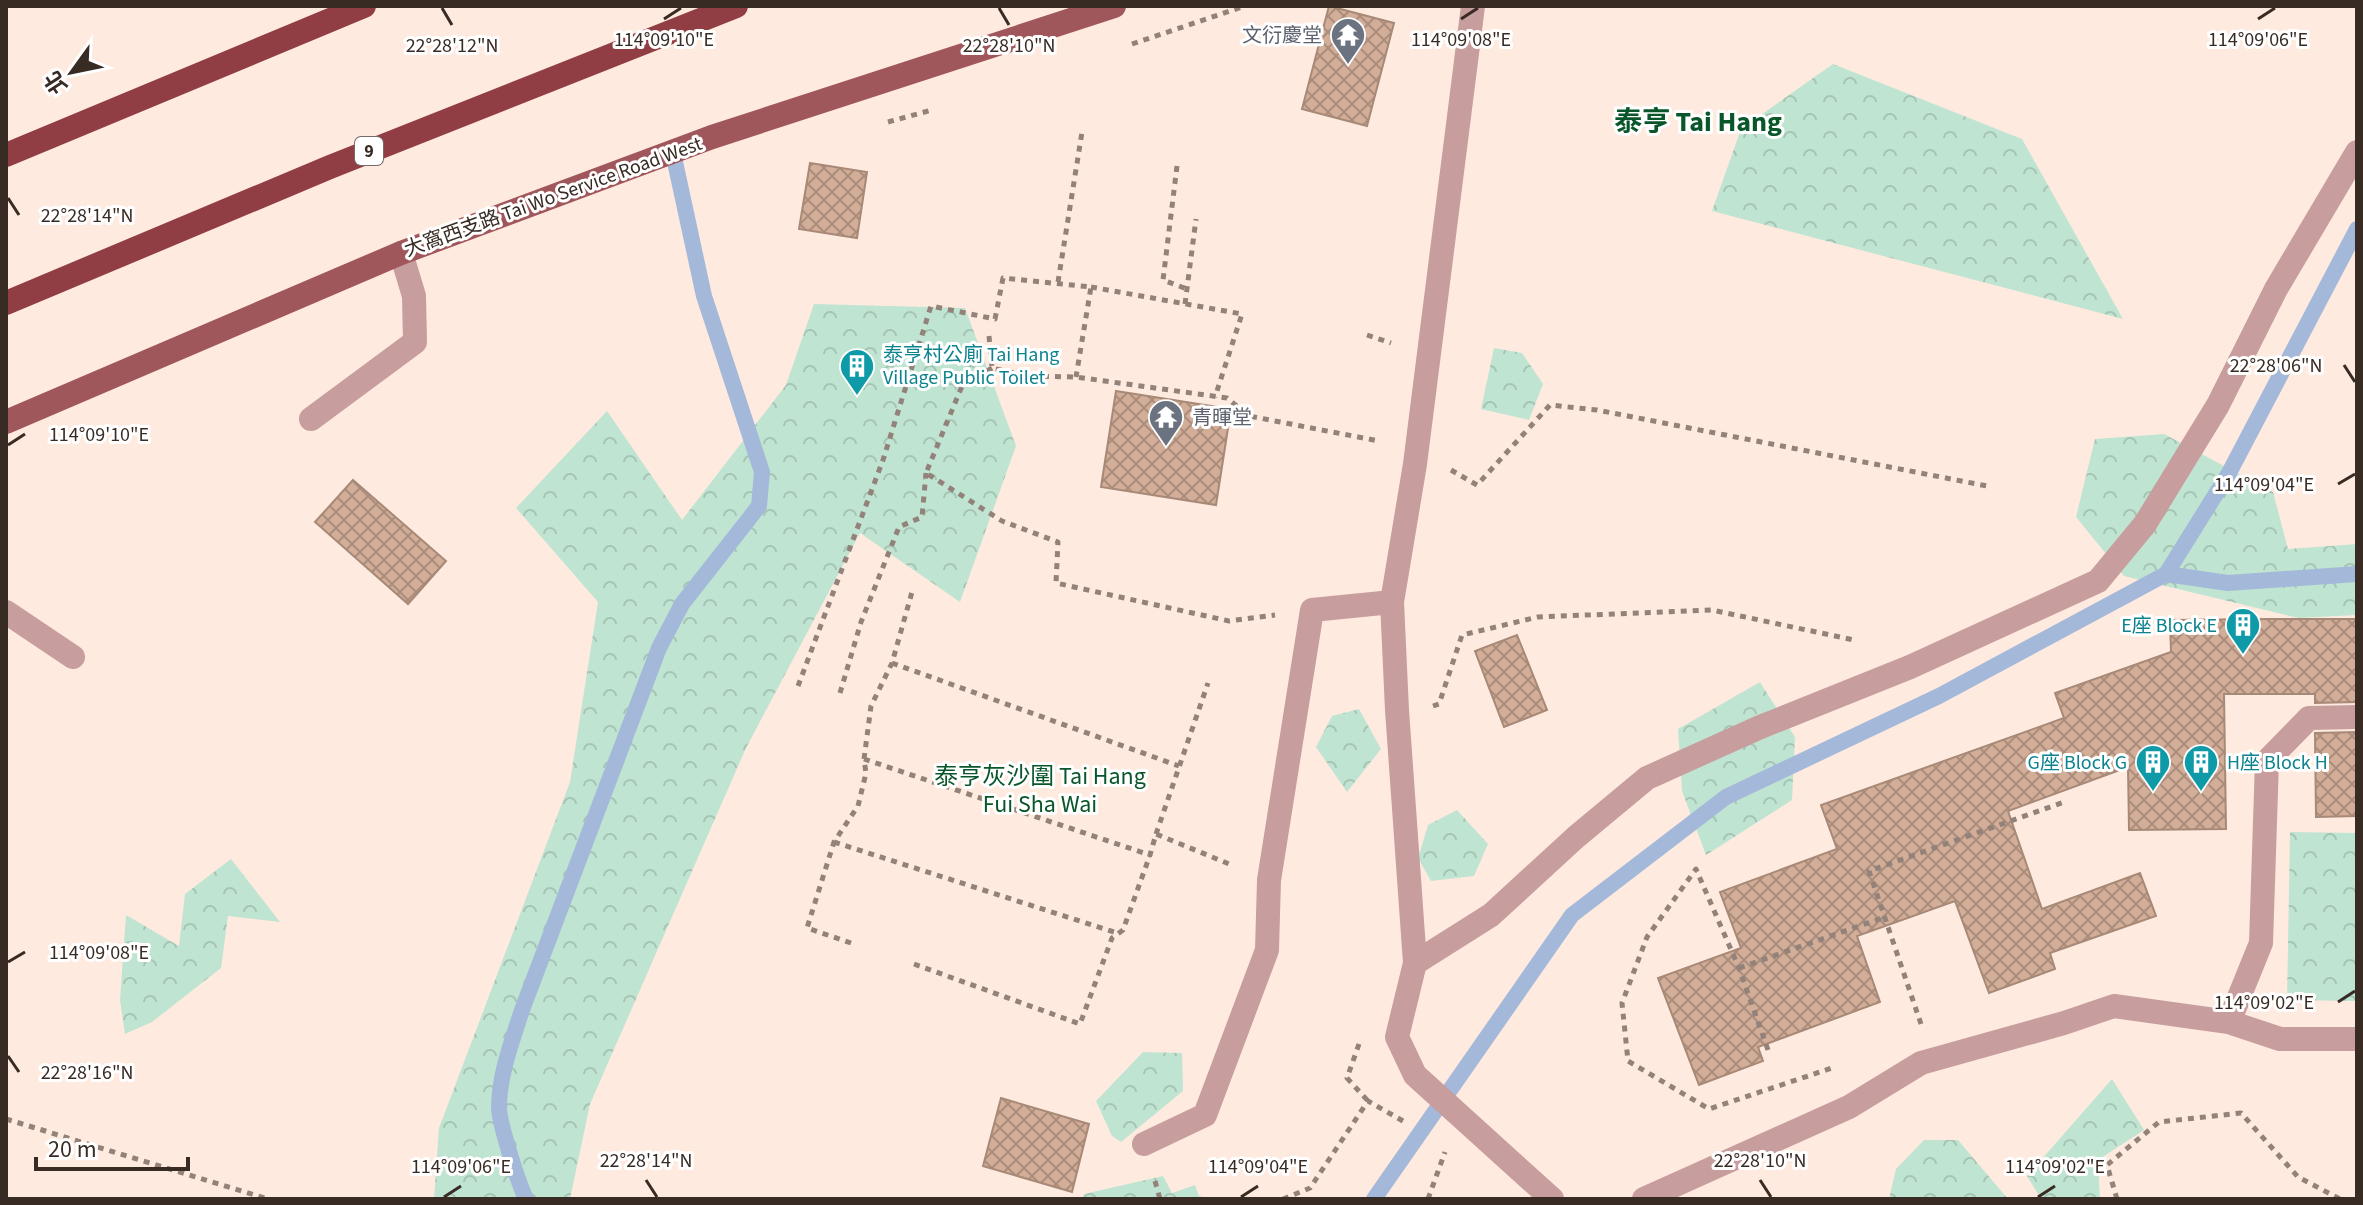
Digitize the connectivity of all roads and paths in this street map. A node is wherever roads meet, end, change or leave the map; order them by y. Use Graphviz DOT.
graph roads {
  1 [pos="364,6"];
  2 [pos="736,6"];
  3 [pos="1114,6"];
  4 [pos="1245,6"];
  5 [pos="1473,6"];
  6 [pos="1128,45"];
  7 [pos="938,108"];
  8 [pos="883,122"];
  9 [pos="1082,132"];
  10 [pos="2357,152"];
  11 [pos="6,155"];
  12 [pos="1177,166"];
  13 [pos="1196,219"];
  14 [pos="401,253"];
  15 [pos="1058,282"];
  16 [pos="1091,287"];
  17 [pos="1187,289"];
  18 [pos="6,303"];
  19 [pos="1185,304"];
  20 [pos="989,336"];
  21 [pos="992,368"];
  22 [pos="1076,377"];
  23 [pos="1215,397"];
  24 [pos="311,419"];
  25 [pos="6,422"];
  26 [pos="1388,442"];
  27 [pos="1415,464"];
  28 [pos="926,473"];
  29 [pos="1987,486"];
  30 [pos="912,592"];
  31 [pos="1392,602"];
  32 [pos="1312,610"];
  33 [pos="6,612"];
  34 [pos="1854,640"];
  35 [pos="73,657"];
  36 [pos="892,663"];
  37 [pos="1208,683"];
  38 [pos="798,686"];
  39 [pos="840,693"];
  40 [pos="1397,710"];
  41 [pos="2357,717"];
  42 [pos="864,759"];
  43 [pos="1179,766"];
  44 [pos="2067,801"];
  45 [pos="1156,834"];
  46 [pos="834,842"];
  47 [pos="1150,855"];
  48 [pos="1269,880"];
  49 [pos="1885,917"];
  50 [pos="1118,933"];
  51 [pos="851,943"];
  52 [pos="1415,963"];
  53 [pos="914,964"];
  54 [pos="1739,968"];
  55 [pos="2229,1022"];
  56 [pos="2357,1039"];
  57 [pos="1768,1050"];
  58 [pos="1934,1059"];
  59 [pos="1839,1066"];
  60 [pos="1387,1111"];
  61 [pos="6,1119"];
  62 [pos="1144,1144"];
  63 [pos="1446,1149"];
  64 [pos="268,1199"];
  65 [pos="1283,1199"];
  66 [pos="1428,1199"];
  67 [pos="1552,1199"];
  68 [pos="1644,1199"];
  69 [pos="2117,1199"];
  70 [pos="2340,1199"];
  1 -- 11 [label="highway"];
  2 -- 18 [label="highway, 9"];
  3 -- 14 [label="main road, 大窩西支路 Tai Wo Service Road West"];
  4 -- 6 [label="path"];
  5 -- 27 [label="street"];
  7 -- 8 [label="path"];
  9 -- 15 [label="path"];
  10 -- 52 [label="street"];
  12 -- 17 [label="path"];
  13 -- 17 [label="path"];
  14 -- 24 [label="street"];
  14 -- 25 [label="main road, 大窩西支路 Tai Wo Service Road West"];
  15 -- 16 [label="path"];
  15 -- 38 [label="path"];
  16 -- 19 [label="path"];
  16 -- 22 [label="path"];
  17 -- 19 [label="path"];
  19 -- 23 [label="path"];
  20 -- 21 [label="path"];
  21 -- 22 [label="path"];
  21 -- 28 [label="path"];
  22 -- 23 [label="path"];
  23 -- 26 [label="path"];
  27 -- 29 [label="path"];
  27 -- 31 [label="street"];
  28 -- 32 [label="path"];
  28 -- 39 [label="path"];
  30 -- 36 [label="path"];
  31 -- 32 [label="street"];
  31 -- 40 [label="street"];
  32 -- 48 [label="street"];
  33 -- 35 [label="street"];
  34 -- 40 [label="path"];
  36 -- 42 [label="path"];
  36 -- 43 [label="path"];
  37 -- 43 [label="path"];
  40 -- 52 [label="street"];
  41 -- 55 [label="street"];
  42 -- 46 [label="path"];
  42 -- 47 [label="path"];
  43 -- 45 [label="path"];
  44 -- 49 [label="path"];
  45 -- 47 [label="path"];
  45 -- 48 [label="path"];
  46 -- 50 [label="path"];
  46 -- 51 [label="path"];
  47 -- 50 [label="path"];
  48 -- 62 [label="street"];
  49 -- 54 [label="path"];
  49 -- 58 [label="path"];
  50 -- 53 [label="path"];
  52 -- 67 [label="street"];
  54 -- 57 [label="path"];
  54 -- 59 [label="path"];
  55 -- 56 [label="street"];
  55 -- 58 [label="street"];
  58 -- 68 [label="street"];
  60 -- 65 [label="path"];
  61 -- 64 [label="path"];
  63 -- 66 [label="path"];
  69 -- 70 [label="path"];
}
